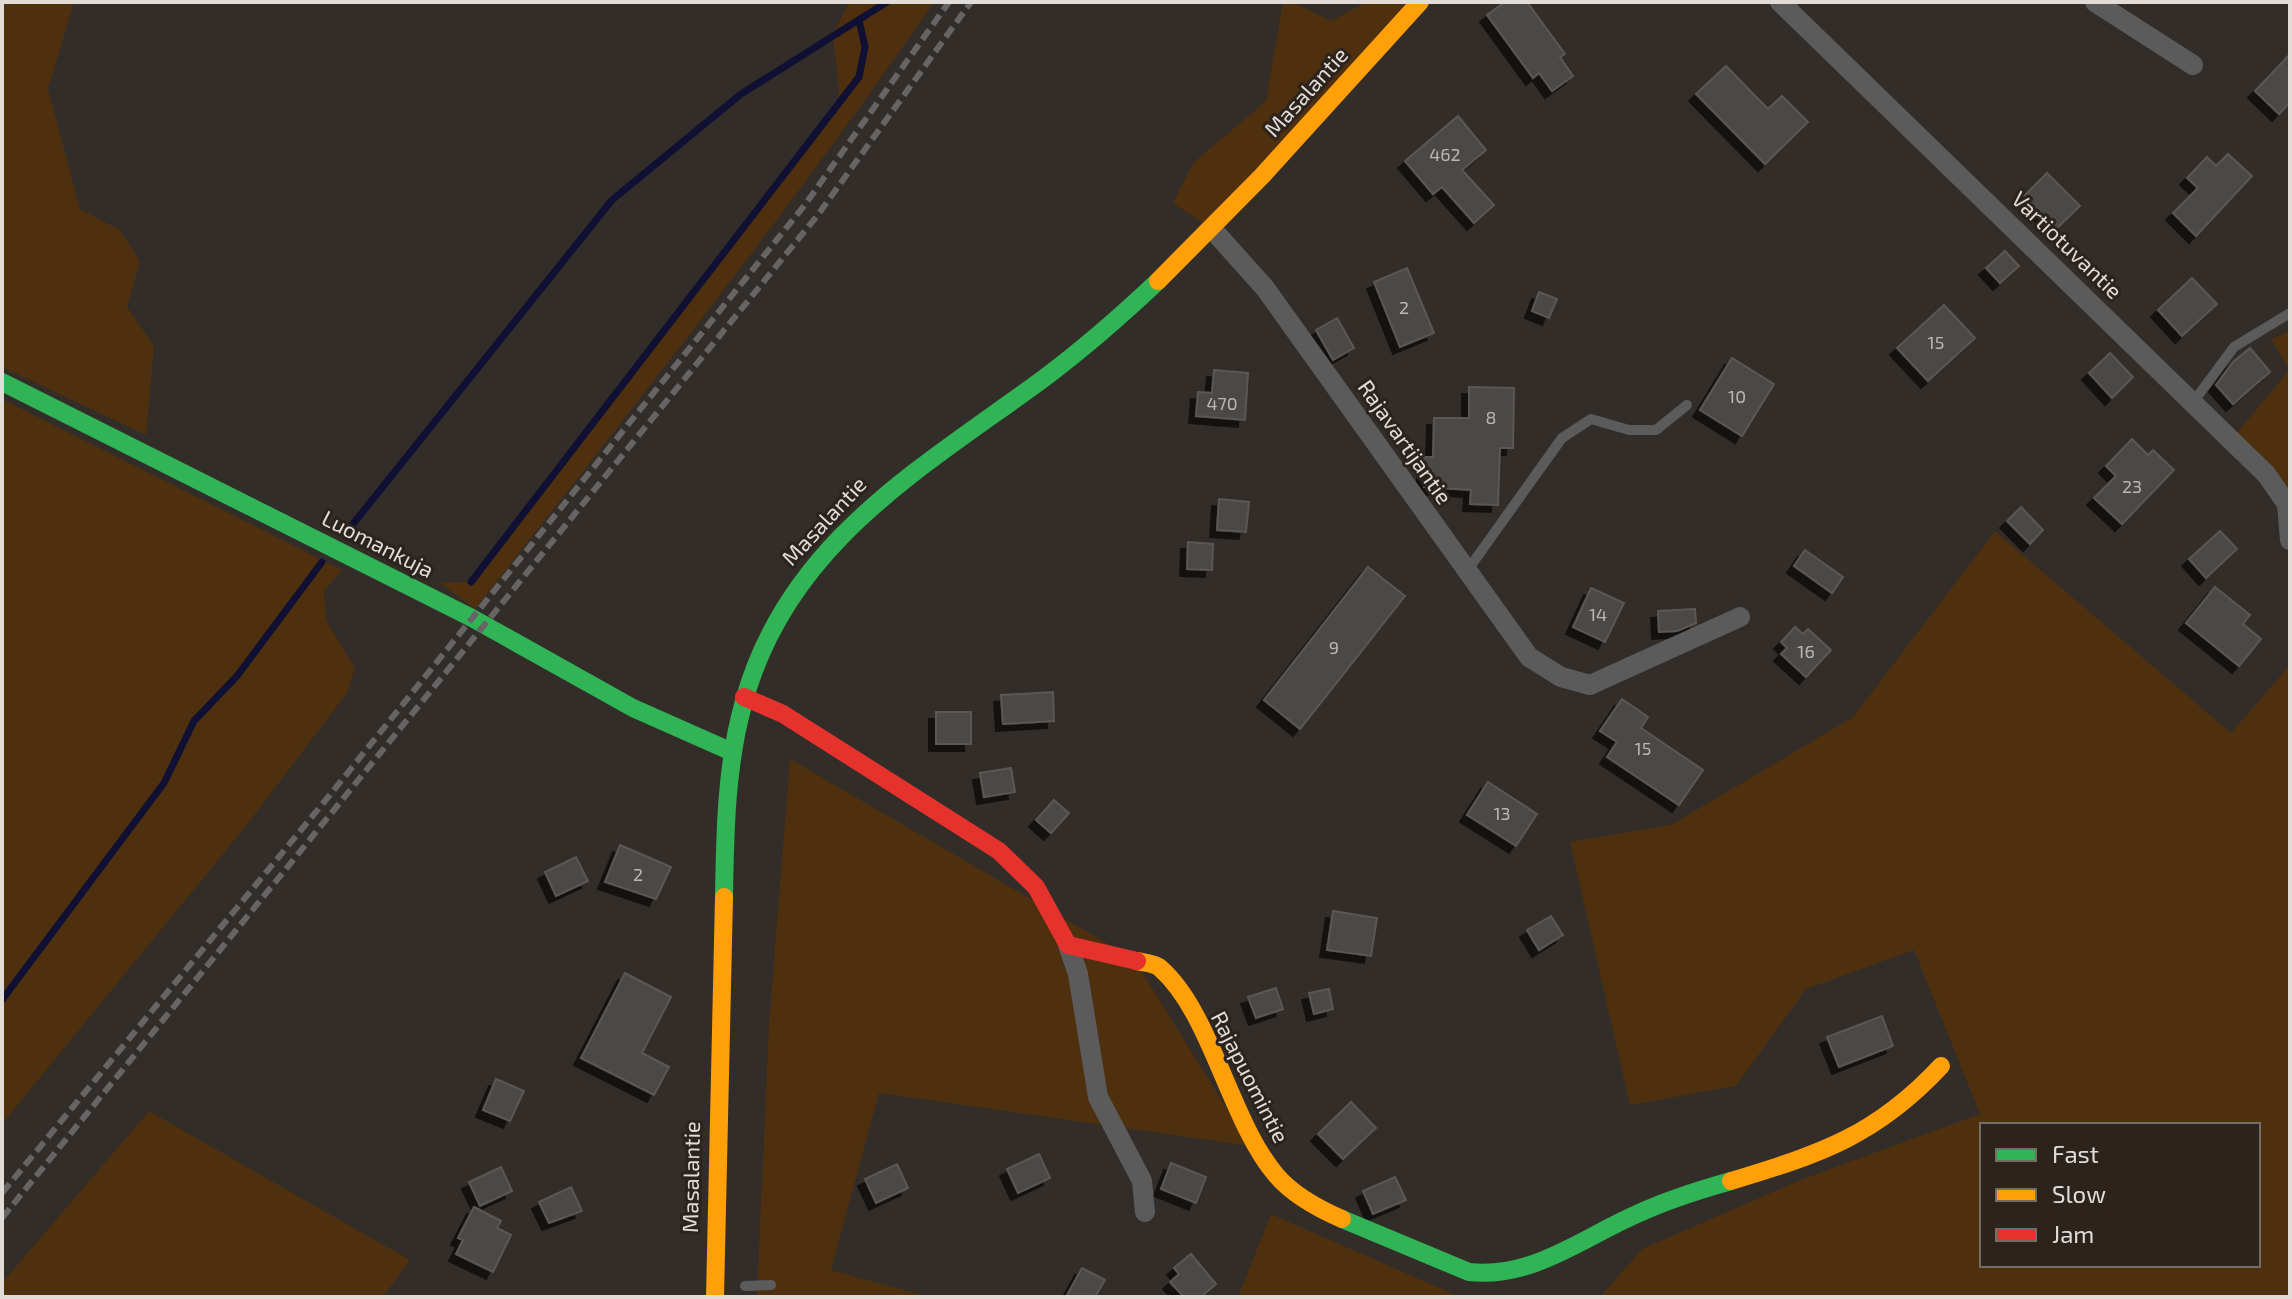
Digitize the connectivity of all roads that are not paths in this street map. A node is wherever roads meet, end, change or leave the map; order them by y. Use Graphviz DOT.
graph roads {
  1 [pos="1420,2"];
  2 [pos="1780,2"];
  3 [pos="2095,2"];
  4 [pos="2193,65"];
  5 [pos="1213,230"];
  6 [pos="2290,313"];
  7 [pos="2,382"];
  8 [pos="2194,401"];
  9 [pos="1687,405"];
  10 [pos="2290,540"];
  11 [pos="1467,571"];
  12 [pos="1740,617"];
  13 [pos="744,697"];
  14 [pos="730,751"];
  15 [pos="1068,945"];
  16 [pos="1941,1066"];
  17 [pos="1145,1212"];
  18 [pos="771,1285"];
  19 [pos="745,1286"];
  20 [pos="715,1297"];
  1 -- 5 [label="street, Masalantie"];
  2 -- 8 [label="street, Vartiotuvantie"];
  3 -- 4 [label="street"];
  5 -- 11 [label="street, Rajavartijantie"];
  5 -- 13 [label="street, Masalantie"];
  6 -- 8 [label="lane"];
  7 -- 14 [label="street, Luomankuja"];
  8 -- 10 [label="street, Vartiotuvantie"];
  9 -- 11 [label="lane"];
  11 -- 12 [label="street, Rajavartijantie"];
  13 -- 14 [label="street, Masalantie"];
  13 -- 15 [label="street"];
  14 -- 20 [label="street, Masalantie"];
  15 -- 16 [label="street, Rajapuomintie"];
  15 -- 17 [label="street"];
  18 -- 19 [label="lane"];
}
